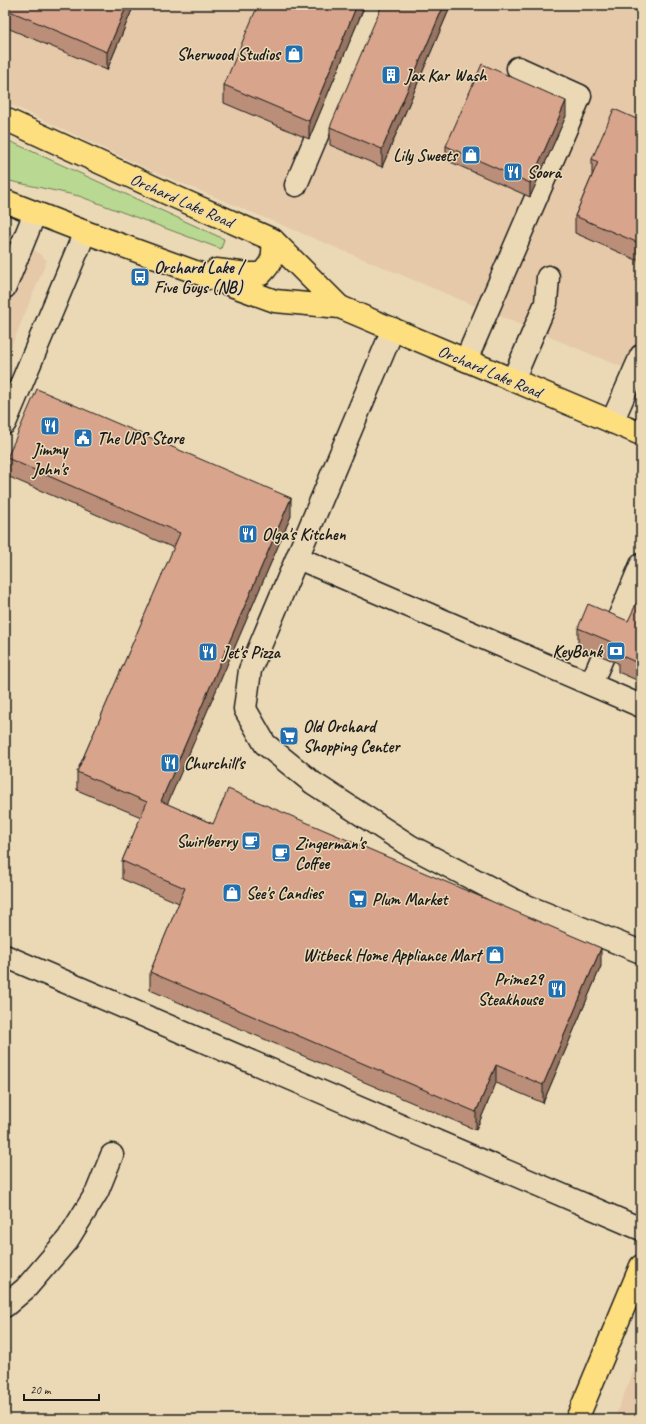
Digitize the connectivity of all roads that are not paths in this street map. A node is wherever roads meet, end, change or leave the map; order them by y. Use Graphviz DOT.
graph roads {
  1 [pos="372,5"];
  2 [pos="518,68"];
  3 [pos="5,119"];
  4 [pos="296,185"];
  5 [pos="5,201"];
  6 [pos="35,213"];
  7 [pos="85,232"];
  8 [pos="273,240"];
  9 [pos="170,263"];
  10 [pos="548,277"];
  11 [pos="5,287"];
  12 [pos="340,307"];
  13 [pos="394,330"];
  14 [pos="641,356"];
  15 [pos="466,360"];
  16 [pos="513,380"];
  17 [pos="612,422"];
  18 [pos="5,423"];
  19 [pos="641,434"];
  20 [pos="298,558"];
  21 [pos="641,566"];
  22 [pos="613,632"];
  23 [pos="603,656"];
  24 [pos="590,684"];
  25 [pos="641,706"];
  26 [pos="641,952"];
  27 [pos="5,956"];
  28 [pos="112,1155"];
  29 [pos="641,1229"];
  30 [pos="641,1266"];
  31 [pos="5,1306"];
  32 [pos="577,1419"];
  1 -- 4 [label="street"];
  2 -- 15 [label="street"];
  3 -- 8 [label="main road, Orchard Lake Road"];
  5 -- 6 [label="main road, Orchard Lake Road"];
  6 -- 7 [label="main road, Orchard Lake Road"];
  6 -- 11 [label="street"];
  7 -- 9 [label="main road, Orchard Lake Road"];
  7 -- 18 [label="street"];
  8 -- 9 [label="main road"];
  8 -- 12 [label="main road, Orchard Lake Road"];
  9 -- 12 [label="main road, Orchard Lake Road"];
  10 -- 16 [label="street"];
  12 -- 13 [label="main road, Orchard Lake Road"];
  13 -- 15 [label="main road, Orchard Lake Road"];
  13 -- 20 [label="street"];
  14 -- 17 [label="street"];
  15 -- 16 [label="main road, Orchard Lake Road"];
  16 -- 17 [label="main road, Orchard Lake Road"];
  17 -- 19 [label="main road, Orchard Lake Road"];
  20 -- 24 [label="street"];
  20 -- 26 [label="street"];
  21 -- 22 [label="street"];
  23 -- 24 [label="street"];
  24 -- 25 [label="street"];
  27 -- 29 [label="street"];
  28 -- 31 [label="street"];
  30 -- 32 [label="main road"];
}
